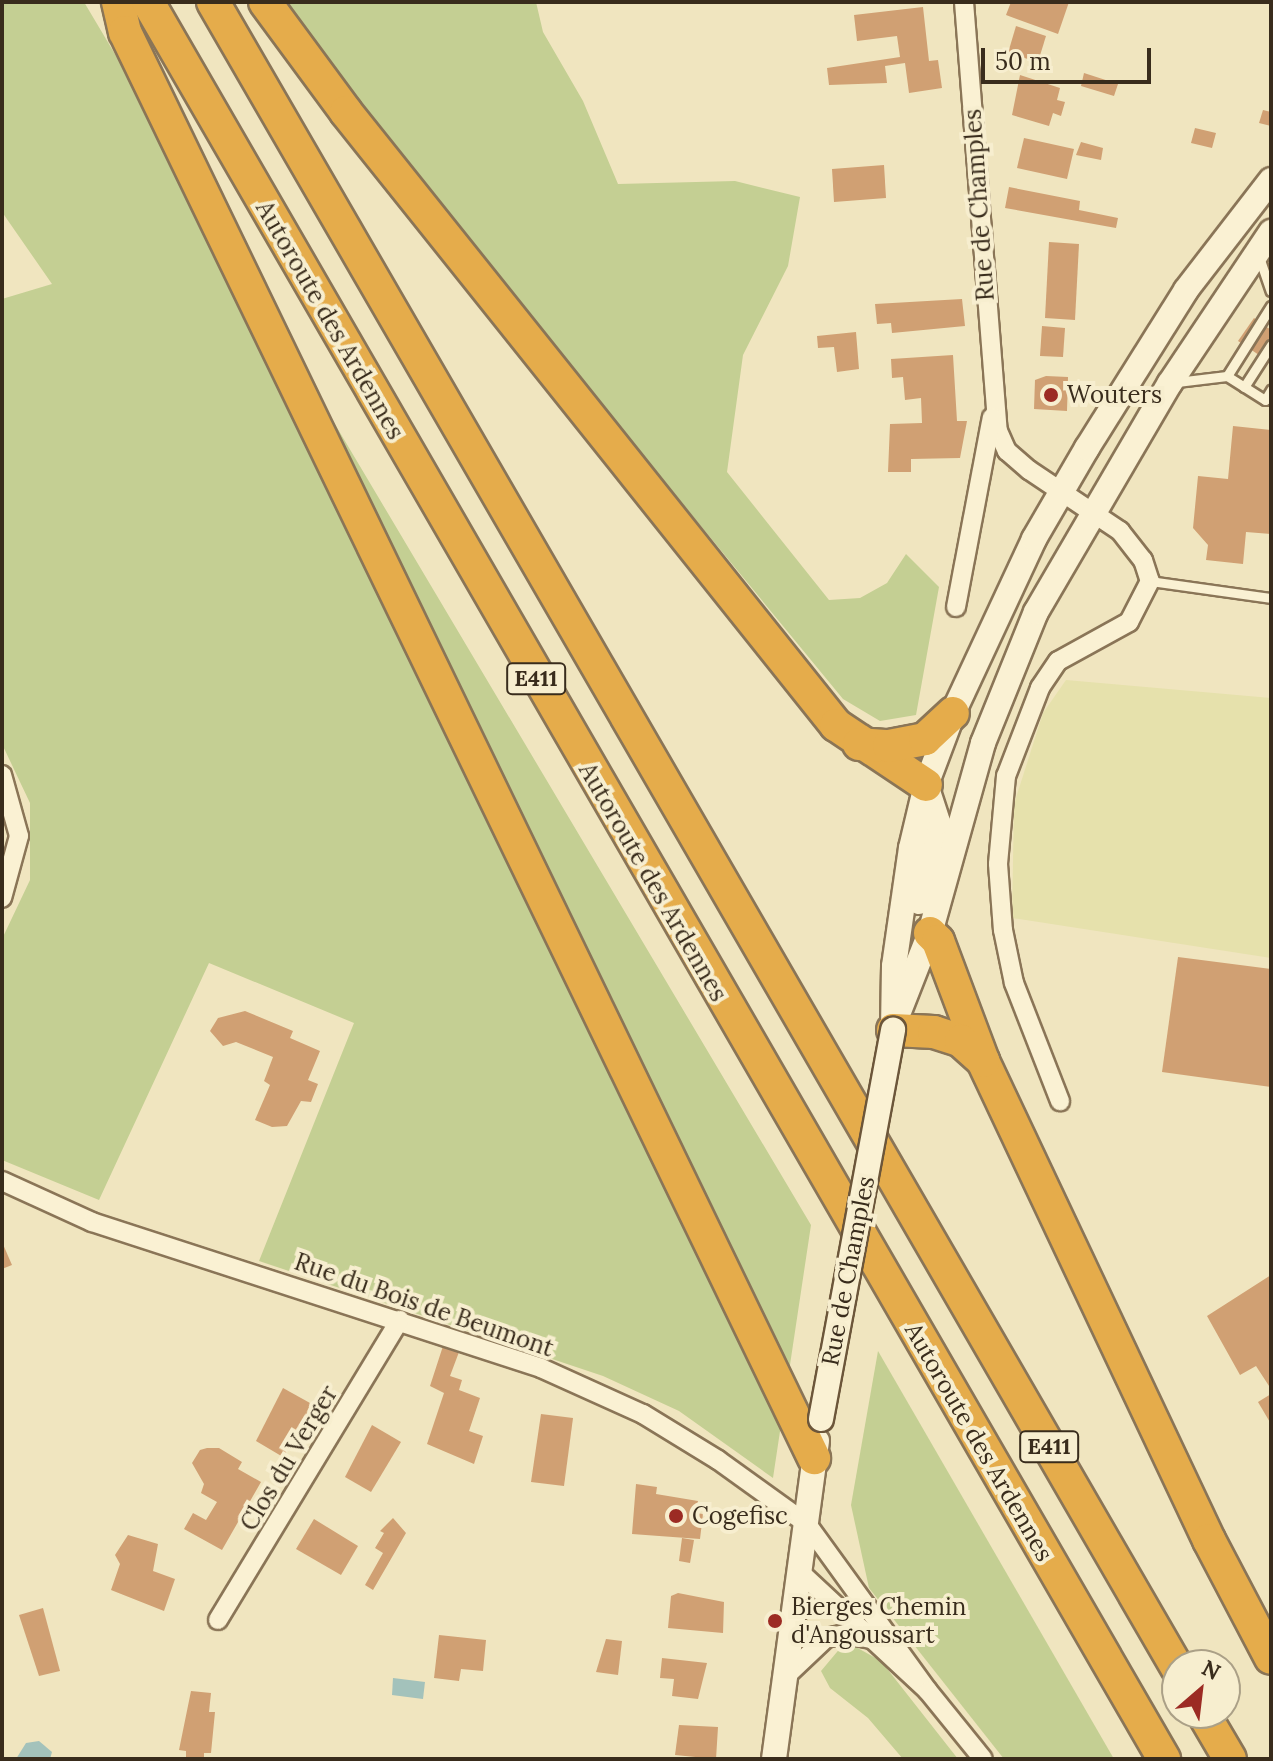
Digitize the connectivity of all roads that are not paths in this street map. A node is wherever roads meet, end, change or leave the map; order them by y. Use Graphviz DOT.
graph roads {
  1 [pos="118,2"];
  2 [pos="148,2"];
  3 [pos="213,2"];
  4 [pos="265,2"];
  5 [pos="964,2"];
  6 [pos="1271,180"];
  7 [pos="1264,241"];
  8 [pos="1271,291"];
  9 [pos="1271,306"];
  10 [pos="1271,345"];
  11 [pos="1227,376"];
  12 [pos="1170,383"];
  13 [pos="1244,387"];
  14 [pos="1271,390"];
  15 [pos="994,408"];
  16 [pos="1060,494"];
  17 [pos="1092,513"];
  18 [pos="1150,581"];
  19 [pos="1271,598"];
  20 [pos="956,607"];
  21 [pos="953,713"];
  22 [pos="858,744"];
  23 [pos="2,775"];
  24 [pos="926,785"];
  25 [pos="2,898"];
  26 [pos="930,933"];
  27 [pos="907,988"];
  28 [pos="893,1030"];
  29 [pos="983,1061"];
  30 [pos="1060,1101"];
  31 [pos="2,1181"];
  32 [pos="400,1320"];
  33 [pos="814,1458"];
  34 [pos="807,1524"];
  35 [pos="801,1573"];
  36 [pos="218,1620"];
  37 [pos="873,1639"];
  38 [pos="1166,1649"];
  39 [pos="1271,1658"];
  40 [pos="786,1676"];
  41 [pos="928,1691"];
  42 [pos="1212,1729"];
  43 [pos="774,1759"];
  44 [pos="983,1759"];
  45 [pos="1164,1759"];
  46 [pos="1230,1759"];
  1 -- 33 [label="highway"];
  2 -- 45 [label="highway, Autoroute des Ardennes / E411"];
  3 -- 38 [label="highway, E411"];
  4 -- 22 [label="highway"];
  5 -- 15 [label="street, Rue de Champles"];
  6 -- 16 [label="main road, Rue de Champles"];
  7 -- 8 [label="lane"];
  7 -- 12 [label="main road"];
  9 -- 11 [label="lane"];
  10 -- 13 [label="lane"];
  11 -- 12 [label="lane"];
  11 -- 13 [label="lane"];
  12 -- 17 [label="main road"];
  13 -- 14 [label="lane"];
  15 -- 16 [label="street, Rue de Champles"];
  15 -- 20 [label="street, Rue de Champles"];
  16 -- 17 [label="street, Rue de Champles"];
  16 -- 21 [label="main road, Rue de Champles"];
  17 -- 18 [label="street"];
  17 -- 26 [label="main road"];
  18 -- 19 [label="lane"];
  18 -- 30 [label="street"];
  21 -- 22 [label="highway"];
  21 -- 24 [label="main road, Rue de Champles"];
  22 -- 24 [label="highway"];
  23 -- 25 [label="street"];
  24 -- 27 [label="main road"];
  24 -- 28 [label="main road, Rue de Champles"];
  26 -- 27 [label="main road"];
  26 -- 29 [label="highway"];
  27 -- 28 [label="main road"];
  28 -- 29 [label="highway"];
  28 -- 33 [label="main road, Rue de Champles, bridge"];
  29 -- 39 [label="highway"];
  31 -- 32 [label="street, Rue du Bois de Beumont"];
  32 -- 34 [label="street, Rue du Bois de Beumont"];
  32 -- 36 [label="street, Clos du Verger"];
  33 -- 34 [label="main road, Rue de Champles"];
  34 -- 35 [label="main road, Rue de Champles"];
  34 -- 41 [label="street, Rue du Bois de Beumont"];
  35 -- 37 [label="street"];
  35 -- 40 [label="main road, Rue de Champles"];
  37 -- 40 [label="street"];
  37 -- 41 [label="street"];
  40 -- 43 [label="main road, Rue de Champles"];
  41 -- 44 [label="street"];
  42 -- 46 [label="highway"];
}
